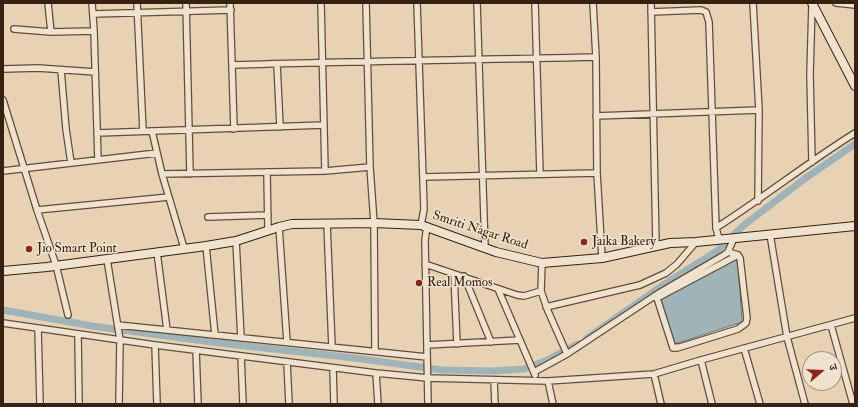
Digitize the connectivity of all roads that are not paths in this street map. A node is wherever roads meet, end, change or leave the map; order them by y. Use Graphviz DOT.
graph roads {
  1 [pos="48,3"];
  2 [pos="92,3"];
  3 [pos="137,3"];
  4 [pos="186,3"];
  5 [pos="230,3"];
  6 [pos="321,3"];
  7 [pos="366,3"];
  8 [pos="417,3"];
  9 [pos="477,3"];
  10 [pos="535,3"];
  11 [pos="593,3"];
  12 [pos="650,3"];
  13 [pos="753,3"];
  14 [pos="812,3"];
  15 [pos="836,3"];
  16 [pos="855,6"];
  17 [pos="231,10"];
  18 [pos="186,12"];
  19 [pos="651,12"];
  20 [pos="138,13"];
  21 [pos="93,14"];
  22 [pos="14,29"];
  23 [pos="94,31"];
  24 [pos="51,32"];
  25 [pos="596,57"];
  26 [pos="537,58"];
  27 [pos="479,60"];
  28 [pos="368,61"];
  29 [pos="420,61"];
  30 [pos="323,62"];
  31 [pos="277,64"];
  32 [pos="232,65"];
  33 [pos="3,69"];
  34 [pos="61,70"];
  35 [pos="95,72"];
  36 [pos="855,86"];
  37 [pos="3,100"];
  38 [pos="759,110"];
  39 [pos="712,112"];
  40 [pos="653,114"];
  41 [pos="596,116"];
  42 [pos="324,125"];
  43 [pos="280,127"];
  44 [pos="234,129"];
  45 [pos="152,130"];
  46 [pos="189,130"];
  47 [pos="143,131"];
  48 [pos="97,133"];
  49 [pos="855,133"];
  50 [pos="157,153"];
  51 [pos="98,160"];
  52 [pos="812,162"];
  53 [pos="71,163"];
  54 [pos="370,167"];
  55 [pos="25,168"];
  56 [pos="3,171"];
  57 [pos="325,171"];
  58 [pos="267,172"];
  59 [pos="597,173"];
  60 [pos="162,174"];
  61 [pos="190,174"];
  62 [pos="540,174"];
  63 [pos="483,176"];
  64 [pos="424,177"];
  65 [pos="169,197"];
  66 [pos="758,201"];
  67 [pos="37,210"];
  68 [pos="268,215"];
  69 [pos="208,217"];
  70 [pos="374,223"];
  71 [pos="327,224"];
  72 [pos="424,226"];
  73 [pos="855,226"];
  74 [pos="279,227"];
  75 [pos="716,228"];
  76 [pos="268,231"];
  77 [pos="770,234"];
  78 [pos="734,238"];
  79 [pos="719,239"];
  80 [pos="236,241"];
  81 [pos="696,242"];
  82 [pos="656,245"];
  83 [pos="206,246"];
  84 [pos="184,248"];
  85 [pos="485,248"];
  86 [pos="157,252"];
  87 [pos="728,252"];
  88 [pos="738,255"];
  89 [pos="602,258"];
  90 [pos="107,259"];
  91 [pos="542,263"];
  92 [pos="425,264"];
  93 [pos="56,265"];
  94 [pos="3,270"];
  95 [pos="454,274"];
  96 [pos="464,276"];
  97 [pos="498,289"];
  98 [pos="541,291"];
  99 [pos="546,307"];
  100 [pos="68,315"];
  101 [pos="855,318"];
  102 [pos="3,323"];
  103 [pos="118,325"];
  104 [pos="831,325"];
  105 [pos="38,328"];
  106 [pos="167,330"];
  107 [pos="78,334"];
  108 [pos="215,335"];
  109 [pos="787,337"];
  110 [pos="241,338"];
  111 [pos="120,340"];
  112 [pos="520,340"];
  113 [pos="287,342"];
  114 [pos="491,342"];
  115 [pos="457,344"];
  116 [pos="155,345"];
  117 [pos="427,345"];
  118 [pos="332,347"];
  119 [pos="744,348"];
  120 [pos="196,350"];
  121 [pos="375,352"];
  122 [pos="567,354"];
  123 [pos="241,356"];
  124 [pos="427,357"];
  125 [pos="701,360"];
  126 [pos="287,362"];
  127 [pos="332,368"];
  128 [pos="534,372"];
  129 [pos="376,373"];
  130 [pos="654,374"];
  131 [pos="428,378"];
  132 [pos="494,380"];
  133 [pos="537,381"];
  134 [pos="548,381"];
  135 [pos="852,391"];
  136 [pos="40,404"];
  137 [pos="79,404"];
  138 [pos="119,404"];
  139 [pos="157,404"];
  140 [pos="198,404"];
  141 [pos="243,404"];
  142 [pos="289,404"];
  143 [pos="334,404"];
  144 [pos="378,404"];
  145 [pos="428,404"];
  146 [pos="495,404"];
  147 [pos="553,404"];
  148 [pos="661,404"];
  149 [pos="712,404"];
  150 [pos="760,404"];
  151 [pos="805,404"];
  152 [pos="853,404"];
  1 -- 24 [label="street"];
  2 -- 21 [label="street"];
  3 -- 20 [label="street"];
  4 -- 18 [label="street"];
  5 -- 17 [label="street"];
  6 -- 30 [label="street"];
  7 -- 28 [label="street"];
  8 -- 29 [label="street"];
  9 -- 27 [label="street"];
  10 -- 26 [label="street"];
  11 -- 25 [label="street"];
  12 -- 19 [label="street"];
  13 -- 38 [label="street"];
  14 -- 36 [label="main road"];
  14 -- 52 [label="street"];
  15 -- 16 [label="street"];
  17 -- 18 [label="street"];
  17 -- 32 [label="street"];
  18 -- 20 [label="street"];
  18 -- 46 [label="street"];
  19 -- 39 [label="street"];
  19 -- 40 [label="street"];
  20 -- 21 [label="street"];
  20 -- 47 [label="street"];
  21 -- 23 [label="street"];
  22 -- 24 [label="street"];
  23 -- 24 [label="street"];
  23 -- 35 [label="street"];
  25 -- 26 [label="street"];
  25 -- 41 [label="street"];
  26 -- 27 [label="street"];
  26 -- 62 [label="street"];
  27 -- 29 [label="street"];
  27 -- 63 [label="street"];
  28 -- 29 [label="street"];
  28 -- 30 [label="street"];
  28 -- 54 [label="street"];
  29 -- 64 [label="street"];
  30 -- 31 [label="street"];
  30 -- 42 [label="street"];
  31 -- 32 [label="street"];
  31 -- 43 [label="street"];
  32 -- 44 [label="street"];
  33 -- 34 [label="street"];
  34 -- 35 [label="street"];
  34 -- 53 [label="street"];
  35 -- 48 [label="street"];
  37 -- 55 [label="street"];
  38 -- 39 [label="street"];
  38 -- 66 [label="street"];
  39 -- 40 [label="street"];
  39 -- 75 [label="street"];
  40 -- 41 [label="street"];
  40 -- 82 [label="street"];
  41 -- 59 [label="street"];
  42 -- 43 [label="street"];
  42 -- 57 [label="street"];
  43 -- 44 [label="street"];
  44 -- 46 [label="street"];
  45 -- 46 [label="street"];
  45 -- 47 [label="street"];
  45 -- 50 [label="street"];
  46 -- 61 [label="street"];
  47 -- 48 [label="street"];
  48 -- 51 [label="street"];
  49 -- 52 [label="street"];
  50 -- 51 [label="street"];
  50 -- 60 [label="street"];
  51 -- 53 [label="street"];
  52 -- 66 [label="street"];
  53 -- 55 [label="street"];
  54 -- 57 [label="street"];
  54 -- 70 [label="street"];
  55 -- 56 [label="street"];
  55 -- 67 [label="street"];
  57 -- 58 [label="street"];
  58 -- 61 [label="street"];
  58 -- 68 [label="street"];
  59 -- 62 [label="street"];
  59 -- 89 [label="street"];
  60 -- 61 [label="street"];
  60 -- 65 [label="street"];
  62 -- 63 [label="street"];
  63 -- 64 [label="street"];
  63 -- 85 [label="street"];
  64 -- 72 [label="street"];
  65 -- 67 [label="street"];
  65 -- 84 [label="street"];
  66 -- 75 [label="street"];
  67 -- 93 [label="street"];
  68 -- 69 [label="street"];
  68 -- 76 [label="street"];
  70 -- 71 [label="main road, Smriti Nagar Road"];
  70 -- 72 [label="main road, Smriti Nagar Road"];
  70 -- 121 [label="street"];
  71 -- 74 [label="main road, Smriti Nagar Road"];
  71 -- 118 [label="street"];
  72 -- 85 [label="main road, Smriti Nagar Road"];
  72 -- 92 [label="street"];
  73 -- 77 [label="main road, Smriti Nagar Road"];
  74 -- 76 [label="main road, Smriti Nagar Road"];
  74 -- 113 [label="street"];
  75 -- 79 [label="street"];
  76 -- 80 [label="main road, Smriti Nagar Road"];
  77 -- 78 [label="main road, Smriti Nagar Road"];
  77 -- 109 [label="street"];
  78 -- 79 [label="main road, Smriti Nagar Road"];
  78 -- 87 [label="street"];
  79 -- 81 [label="main road, Smriti Nagar Road"];
  80 -- 83 [label="main road, Smriti Nagar Road"];
  80 -- 110 [label="street"];
  81 -- 82 [label="main road, Smriti Nagar Road"];
  81 -- 99 [label="street"];
  82 -- 89 [label="main road, Smriti Nagar Road"];
  83 -- 84 [label="main road, Smriti Nagar Road"];
  83 -- 108 [label="street"];
  84 -- 86 [label="main road, Smriti Nagar Road"];
  85 -- 91 [label="main road, Smriti Nagar Road"];
  86 -- 90 [label="main road, Smriti Nagar Road"];
  86 -- 106 [label="street"];
  87 -- 88 [label="street"];
  87 -- 122 [label="street"];
  88 -- 88 [label="street"];
  89 -- 91 [label="main road, Smriti Nagar Road"];
  90 -- 93 [label="main road, Smriti Nagar Road"];
  90 -- 103 [label="street"];
  91 -- 98 [label="street"];
  92 -- 95 [label="street"];
  92 -- 117 [label="street"];
  93 -- 94 [label="main road, Smriti Nagar Road"];
  93 -- 100 [label="street"];
  95 -- 96 [label="street"];
  95 -- 115 [label="street"];
  96 -- 97 [label="street"];
  96 -- 114 [label="street"];
  97 -- 98 [label="street"];
  97 -- 112 [label="street"];
  98 -- 99 [label="street"];
  99 -- 122 [label="street"];
  101 -- 104 [label="street"];
  102 -- 105 [label="street"];
  103 -- 106 [label="street"];
  103 -- 111 [label="street"];
  104 -- 109 [label="street"];
  104 -- 135 [label="street"];
  105 -- 107 [label="street"];
  105 -- 136 [label="street"];
  106 -- 108 [label="street"];
  107 -- 111 [label="street"];
  107 -- 137 [label="street"];
  108 -- 110 [label="street"];
  109 -- 119 [label="street"];
  109 -- 151 [label="street"];
  110 -- 113 [label="street"];
  111 -- 116 [label="street"];
  111 -- 138 [label="street"];
  112 -- 114 [label="street"];
  112 -- 128 [label="street"];
  113 -- 118 [label="street"];
  114 -- 115 [label="street"];
  115 -- 117 [label="street"];
  116 -- 120 [label="street"];
  116 -- 139 [label="street"];
  117 -- 124 [label="street"];
  118 -- 121 [label="street"];
  119 -- 125 [label="street"];
  119 -- 150 [label="street"];
  120 -- 123 [label="street"];
  120 -- 140 [label="street"];
  121 -- 124 [label="street"];
  122 -- 128 [label="street"];
  123 -- 126 [label="street"];
  123 -- 141 [label="street"];
  124 -- 131 [label="street"];
  125 -- 130 [label="street"];
  125 -- 149 [label="street"];
  126 -- 127 [label="street"];
  126 -- 142 [label="street"];
  127 -- 129 [label="street"];
  127 -- 143 [label="street"];
  128 -- 133 [label="street"];
  129 -- 131 [label="street"];
  129 -- 144 [label="street"];
  130 -- 134 [label="street"];
  130 -- 148 [label="street"];
  131 -- 132 [label="street"];
  131 -- 145 [label="street"];
  132 -- 133 [label="street"];
  132 -- 146 [label="street"];
  133 -- 134 [label="street"];
  134 -- 147 [label="street"];
  135 -- 152 [label="street"];
}
